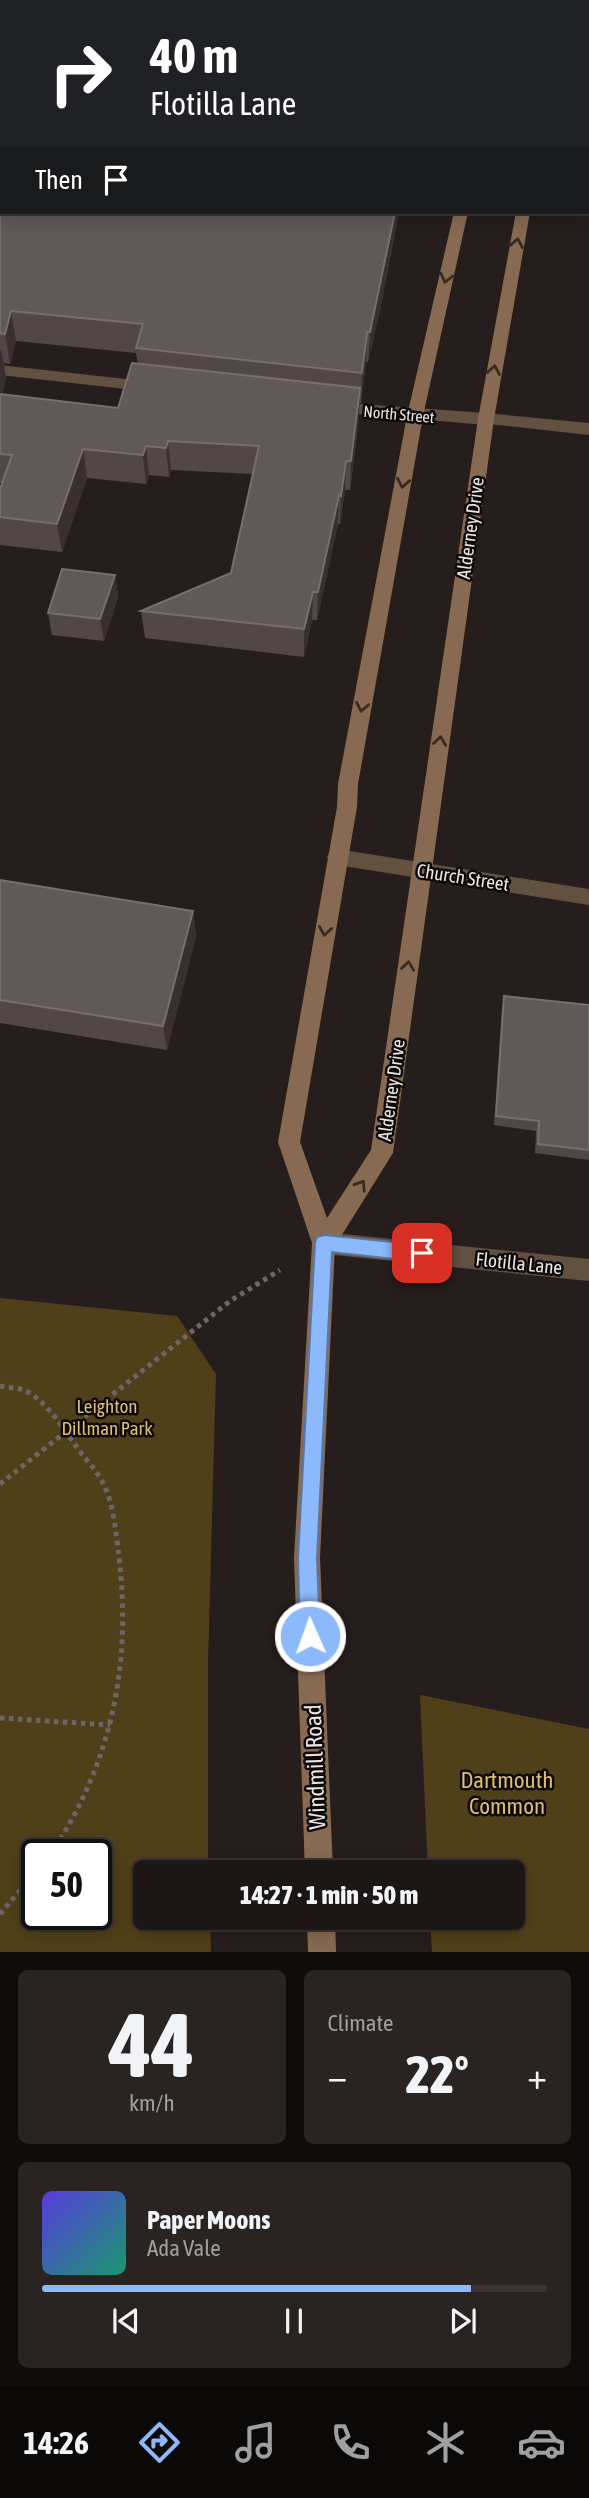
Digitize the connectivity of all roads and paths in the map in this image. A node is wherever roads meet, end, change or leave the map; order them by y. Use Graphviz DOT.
graph roads {
  1 [pos="461,214"];
  2 [pos="523,214"];
  3 [pos="0,370"];
  4 [pos="163,388"];
  5 [pos="312,405"];
  6 [pos="415,416"];
  7 [pos="485,419"];
  8 [pos="589,429"];
  9 [pos="337,858"];
  10 [pos="422,871"];
  11 [pos="589,897"];
  12 [pos="324,1243"];
  13 [pos="589,1270"];
  14 [pos="0,1386"];
  15 [pos="67,1432"];
  16 [pos="0,1484"];
  17 [pos="0,1718"];
  18 [pos="110,1726"];
  19 [pos="63,1839"];
  20 [pos="319,1860"];
  21 [pos="21,1889"];
  22 [pos="0,1914"];
  23 [pos="321,1930"];
  24 [pos="322,1952"];
  1 -- 6 [label="main road, one-way"];
  7 -- 2 [label="main road, Alderney Drive, one-way"];
  3 -- 4 [label="street"];
  5 -- 6 [label="street, North Street"];
  6 -- 7 [label="street, North Street"];
  6 -- 9 [label="main road, one-way"];
  7 -- 8 [label="street, North Street"];
  10 -- 7 [label="main road, Alderney Drive, one-way"];
  9 -- 10 [label="street, Church Street"];
  9 -- 12 [label="main road, one-way"];
  10 -- 11 [label="street, Church Street"];
  12 -- 10 [label="main road, Alderney Drive, one-way"];
  12 -- 13 [label="street, Flotilla Lane"];
  12 -- 15 [label="path"];
  12 -- 20 [label="main road, Windmill Road"];
  14 -- 15 [label="path"];
  15 -- 16 [label="path"];
  15 -- 18 [label="path"];
  17 -- 18 [label="path"];
  18 -- 19 [label="path"];
  21 -- 22 [label="path"];
  23 -- 24 [label="main road"];
}
